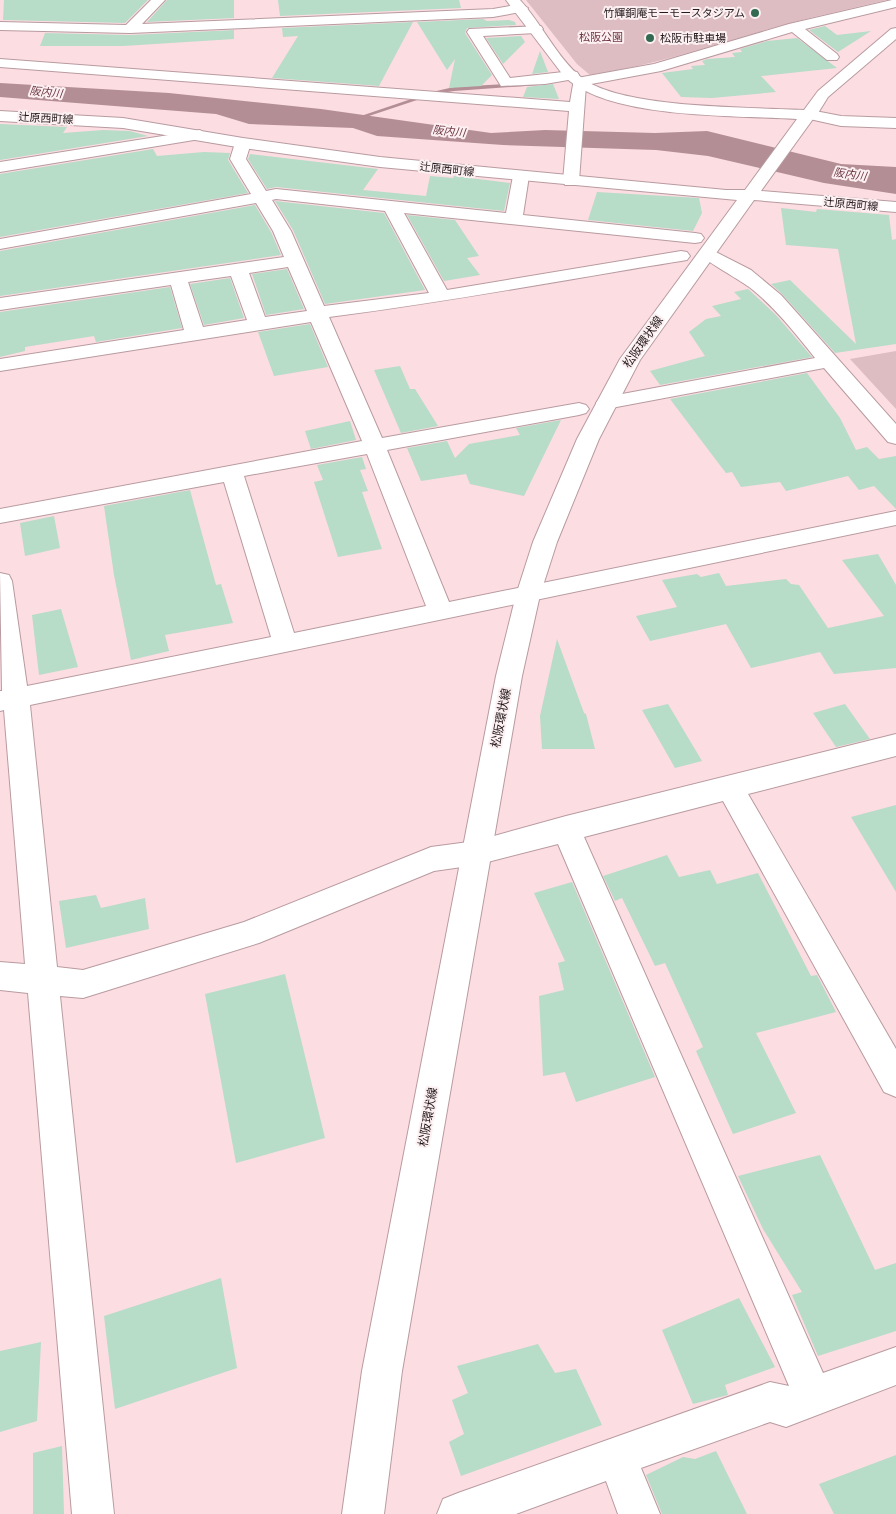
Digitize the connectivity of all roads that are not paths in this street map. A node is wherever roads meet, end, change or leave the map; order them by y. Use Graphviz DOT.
graph roads {
  1 [pos="158,0"];
  2 [pos="896,3"];
  3 [pos="517,4"];
  4 [pos="0,26"];
  5 [pos="794,27"];
  6 [pos="130,29"];
  7 [pos="536,29"];
  8 [pos="896,32"];
  9 [pos="832,57"];
  10 [pos="0,64"];
  11 [pos="575,79"];
  12 [pos="578,108"];
  13 [pos="896,111"];
  14 [pos="0,116"];
  15 [pos="807,119"];
  16 [pos="832,120"];
  17 [pos="896,123"];
  18 [pos="200,135"];
  19 [pos="242,143"];
  20 [pos="0,167"];
  21 [pos="521,176"];
  22 [pos="571,177"];
  23 [pos="753,191"];
  24 [pos="260,196"];
  25 [pos="391,205"];
  26 [pos="896,207"];
  27 [pos="514,218"];
  28 [pos="0,244"];
  29 [pos="695,249"];
  30 [pos="294,261"];
  31 [pos="238,270"];
  32 [pos="178,278"];
  33 [pos="442,297"];
  34 [pos="0,304"];
  35 [pos="318,314"];
  36 [pos="258,324"];
  37 [pos="195,334"];
  38 [pos="828,361"];
  39 [pos="0,365"];
  40 [pos="606,403"];
  41 [pos="578,409"];
  42 [pos="896,437"];
  43 [pos="374,445"];
  44 [pos="232,473"];
  45 [pos="0,516"];
  46 [pos="896,518"];
  47 [pos="0,581"];
  48 [pos="528,595"];
  49 [pos="440,611"];
  50 [pos="285,643"];
  51 [pos="8,699"];
  52 [pos="894,749"];
  53 [pos="730,788"];
  54 [pos="566,828"];
  55 [pos="476,853"];
  56 [pos="0,976"];
  57 [pos="43,982"];
  58 [pos="896,1081"];
  59 [pos="896,1366"];
  60 [pos="813,1396"];
  61 [pos="616,1456"];
  62 [pos="93,1514"];
  63 [pos="363,1514"];
  64 [pos="458,1514"];
  65 [pos="638,1514"];
  1 -- 6 [label="street"];
  2 -- 5 [label="street"];
  3 -- 6 [label="street"];
  3 -- 7 [label="street"];
  4 -- 6 [label="street"];
  5 -- 9 [label="street"];
  5 -- 11 [label="street"];
  7 -- 11 [label="street"];
  7 -- 11 [label="street"];
  8 -- 15 [label="street, 松阪環状線"];
  10 -- 12 [label="street"];
  11 -- 12 [label="street"];
  11 -- 15 [label="street"];
  12 -- 22 [label="street"];
  13 -- 16 [label="street"];
  14 -- 18 [label="street, 辻原西町線"];
  15 -- 16 [label="street"];
  15 -- 23 [label="street, 松阪環状線"];
  16 -- 17 [label="street"];
  18 -- 19 [label="street, 辻原西町線"];
  18 -- 20 [label="street"];
  19 -- 21 [label="street, 辻原西町線"];
  19 -- 24 [label="street"];
  21 -- 22 [label="street, 辻原西町線"];
  21 -- 27 [label="street"];
  22 -- 23 [label="street, 辻原西町線"];
  23 -- 26 [label="street, 辻原西町線"];
  23 -- 29 [label="street, 松阪環状線"];
  24 -- 25 [label="street"];
  24 -- 28 [label="street"];
  24 -- 30 [label="street"];
  25 -- 27 [label="street"];
  25 -- 33 [label="street"];
  27 -- 29 [label="street"];
  29 -- 33 [label="street"];
  29 -- 38 [label="street"];
  29 -- 40 [label="street, 松阪環状線"];
  30 -- 31 [label="street"];
  30 -- 35 [label="street"];
  31 -- 32 [label="street"];
  31 -- 36 [label="street"];
  32 -- 34 [label="street"];
  32 -- 37 [label="street"];
  33 -- 35 [label="street"];
  35 -- 36 [label="street"];
  35 -- 43 [label="street"];
  36 -- 37 [label="street"];
  37 -- 39 [label="street"];
  38 -- 40 [label="street"];
  38 -- 42 [label="street"];
  40 -- 48 [label="street, 松阪環状線"];
  41 -- 43 [label="street"];
  43 -- 44 [label="street"];
  43 -- 49 [label="street"];
  44 -- 45 [label="street"];
  44 -- 50 [label="street"];
  46 -- 48 [label="street"];
  47 -- 51 [label="street"];
  48 -- 49 [label="street"];
  48 -- 55 [label="street, 松阪環状線"];
  49 -- 50 [label="street"];
  50 -- 51 [label="street"];
  51 -- 57 [label="street"];
  52 -- 53 [label="street"];
  53 -- 54 [label="street"];
  53 -- 58 [label="street"];
  54 -- 55 [label="street"];
  54 -- 60 [label="street"];
  55 -- 57 [label="street"];
  55 -- 63 [label="street, 松阪環状線"];
  56 -- 57 [label="street"];
  57 -- 62 [label="street"];
  59 -- 60 [label="street"];
  60 -- 61 [label="street"];
  61 -- 64 [label="street"];
  61 -- 65 [label="street"];
}
